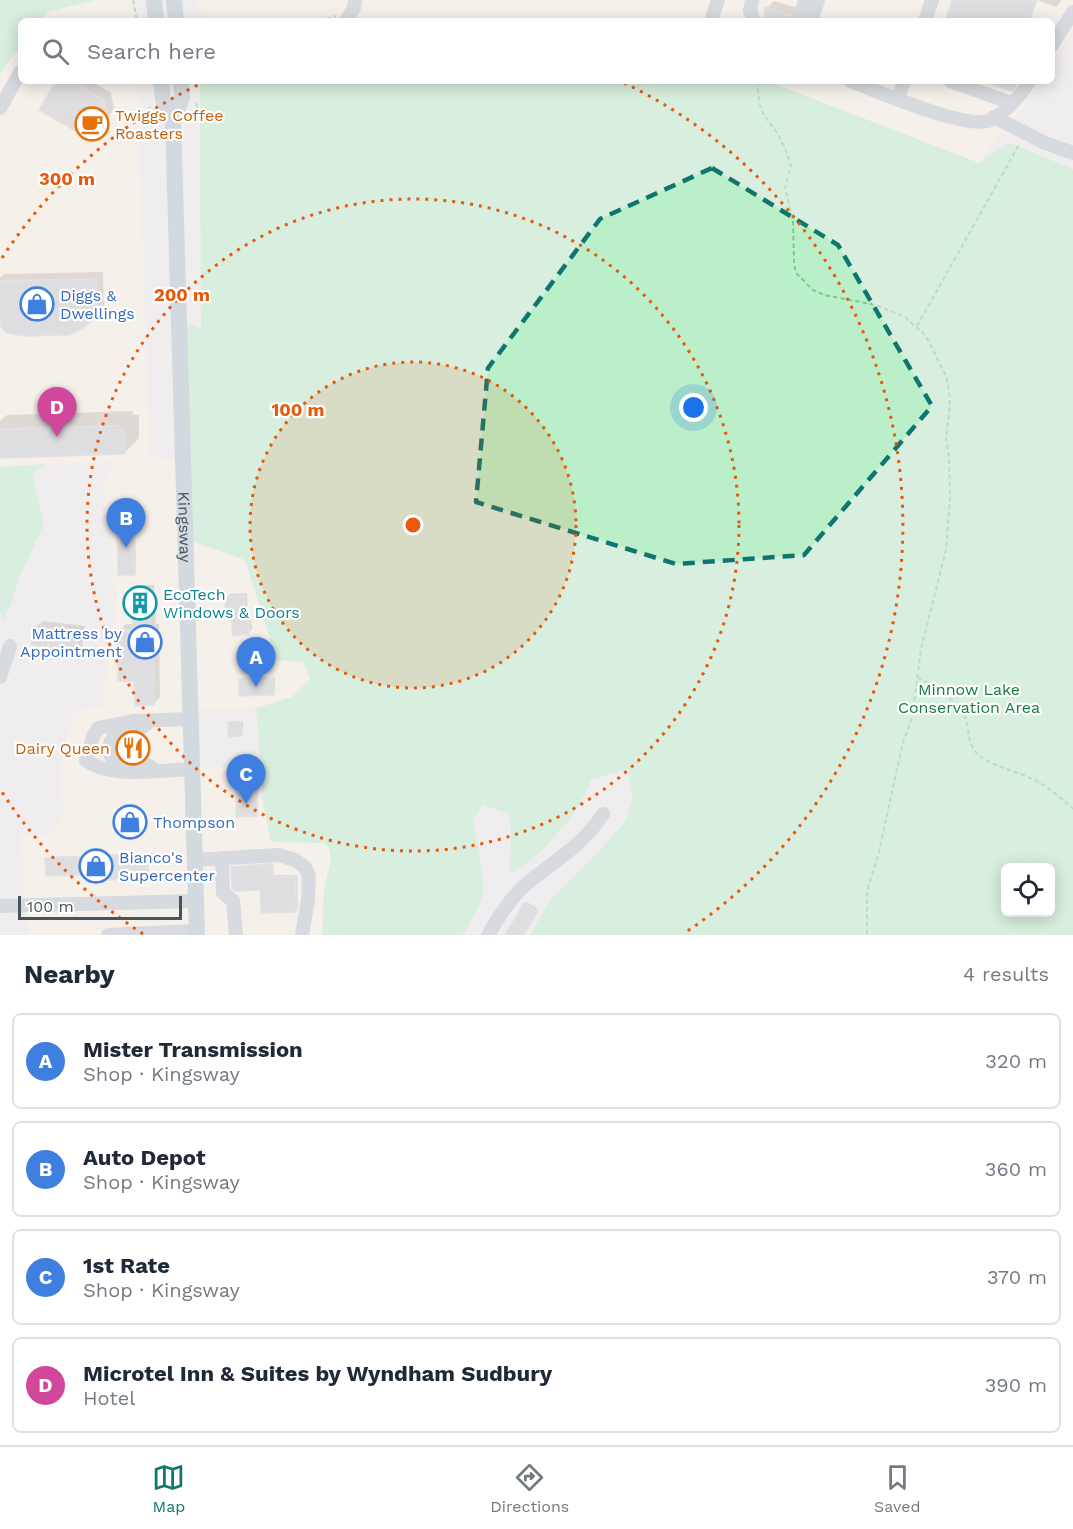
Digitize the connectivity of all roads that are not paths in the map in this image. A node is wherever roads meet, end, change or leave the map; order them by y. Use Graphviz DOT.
graph roads {
  1 [pos="154,0"];
  2 [pos="174,0"];
  3 [pos="355,0"];
  4 [pos="718,0"];
  5 [pos="752,0"];
  6 [pos="933,0"];
  7 [pos="811,1"];
  8 [pos="1073,12"];
  9 [pos="156,18"];
  10 [pos="176,18"];
  11 [pos="348,18"];
  12 [pos="712,18"];
  13 [pos="753,18"];
  14 [pos="801,18"];
  15 [pos="811,18"];
  16 [pos="926,18"];
  17 [pos="1055,40"];
  18 [pos="18,76"];
  19 [pos="161,84"];
  20 [pos="181,84"];
  21 [pos="858,84"];
  22 [pos="903,84"];
  23 [pos="958,84"];
  24 [pos="1028,84"];
  25 [pos="898,98"];
  26 [pos="1011,103"];
  27 [pos="0,108"];
  28 [pos="994,117"];
  29 [pos="173,120"];
  30 [pos="1073,153"];
  31 [pos="10,646"];
  32 [pos="0,677"];
  33 [pos="191,719"];
  34 [pos="149,721"];
  35 [pos="192,770"];
  36 [pos="156,771"];
  37 [pos="603,814"];
  38 [pos="222,858"];
  39 [pos="195,860"];
  40 [pos="196,901"];
  41 [pos="0,906"];
  42 [pos="197,933"];
  43 [pos="108,935"];
  44 [pos="236,935"];
  45 [pos="302,935"];
  46 [pos="488,935"];
  1 -- 9 [label="main road"];
  2 -- 10 [label="main road"];
  3 -- 11 [label="street"];
  4 -- 12 [label="street"];
  5 -- 13 [label="street"];
  6 -- 16 [label="street"];
  7 -- 14 [label="street"];
  7 -- 15 [label="street"];
  8 -- 17 [label="street"];
  18 -- 27 [label="street"];
  19 -- 29 [label="main road, Kingsway"];
  20 -- 29 [label="main road, Kingsway"];
  21 -- 25 [label="street"];
  22 -- 25 [label="street"];
  23 -- 26 [label="street"];
  24 -- 26 [label="street"];
  25 -- 28 [label="street"];
  26 -- 28 [label="street"];
  28 -- 30 [label="street"];
  29 -- 33 [label="main road, Kingsway"];
  31 -- 32 [label="street"];
  33 -- 34 [label="street"];
  33 -- 35 [label="main road, Kingsway"];
  34 -- 36 [label="street"];
  34 -- 36 [label="street"];
  35 -- 36 [label="street"];
  35 -- 39 [label="main road, Kingsway"];
  37 -- 46 [label="street"];
  38 -- 39 [label="street"];
  38 -- 44 [label="street"];
  38 -- 45 [label="street"];
  39 -- 40 [label="main road, Kingsway"];
  40 -- 41 [label="street"];
  40 -- 42 [label="main road, Kingsway"];
  42 -- 43 [label="street"];
}
